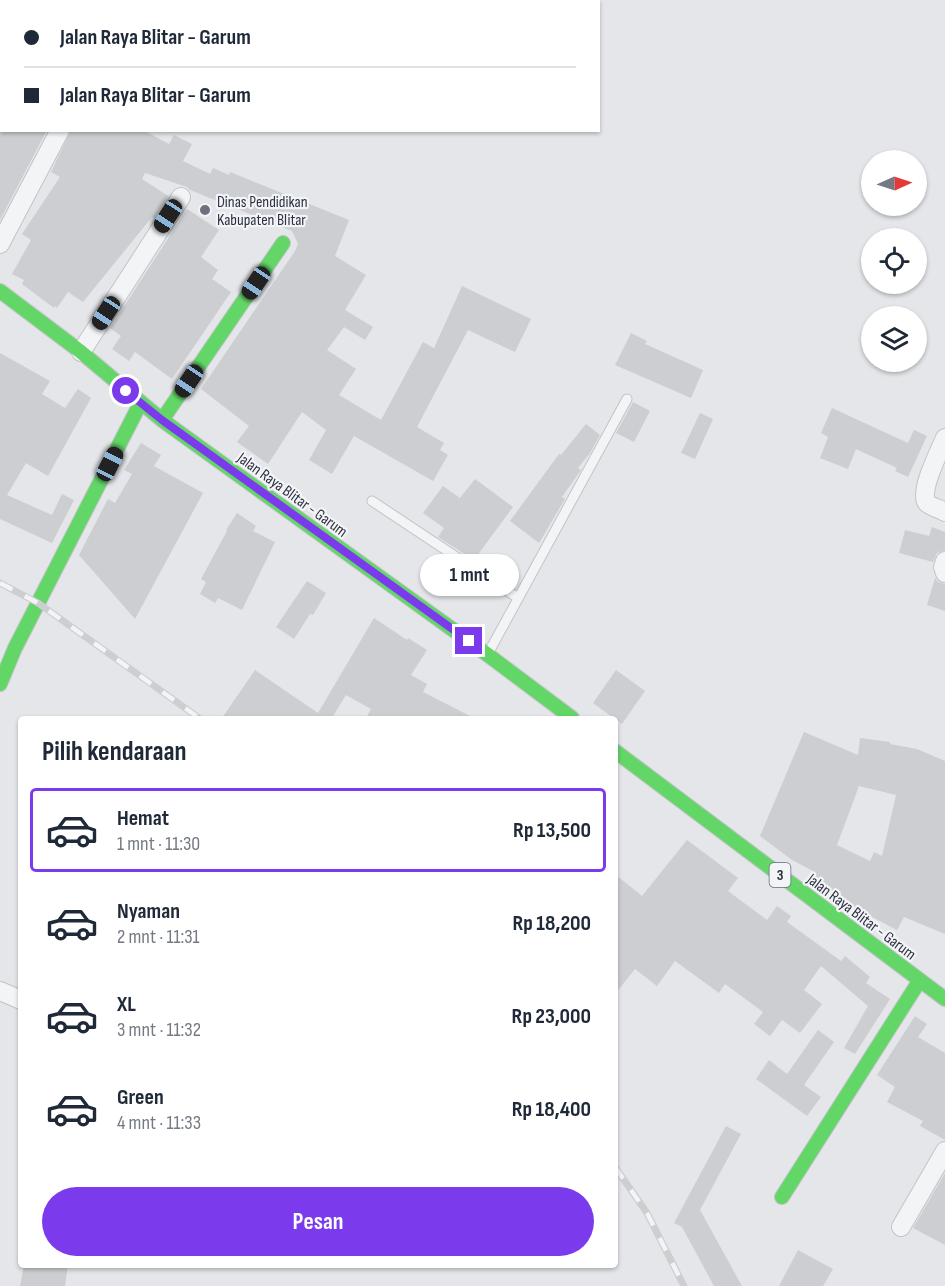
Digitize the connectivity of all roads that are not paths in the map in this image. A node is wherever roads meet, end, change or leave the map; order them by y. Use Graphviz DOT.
graph roads {
  1 [pos="59,132"];
  2 [pos="181,197"];
  3 [pos="284,243"];
  4 [pos="0,244"];
  5 [pos="0,291"];
  6 [pos="81,352"];
  7 [pos="627,399"];
  8 [pos="140,404"];
  9 [pos="162,420"];
  10 [pos="945,438"];
  11 [pos="372,501"];
  12 [pos="945,512"];
  13 [pos="945,561"];
  14 [pos="945,573"];
  15 [pos="518,598"];
  16 [pos="488,655"];
  17 [pos="0,684"];
  18 [pos="569,716"];
  19 [pos="618,753"];
  20 [pos="920,980"];
  21 [pos="0,991"];
  22 [pos="18,999"];
  23 [pos="945,999"];
  24 [pos="945,1151"];
  25 [pos="782,1197"];
  26 [pos="901,1227"];
  1 -- 4 [label="street"];
  2 -- 6 [label="street"];
  3 -- 9 [label="main road"];
  5 -- 6 [label="main road, Jalan Raya Blitar - Garum"];
  6 -- 8 [label="main road, Jalan Raya Blitar - Garum"];
  7 -- 15 [label="lane"];
  8 -- 9 [label="main road, Jalan Raya Blitar - Garum"];
  8 -- 17 [label="main road"];
  9 -- 16 [label="main road, Jalan Raya Blitar - Garum"];
  10 -- 12 [label="street"];
  11 -- 15 [label="lane"];
  13 -- 14 [label="street"];
  15 -- 16 [label="lane"];
  16 -- 18 [label="main road, Jalan Raya Blitar - Garum"];
  19 -- 20 [label="main road, Jalan Raya Blitar - Garum / 3"];
  20 -- 23 [label="main road, Jalan Raya Blitar - Garum / 3"];
  20 -- 25 [label="main road"];
  21 -- 22 [label="street"];
  24 -- 26 [label="street"];
}
